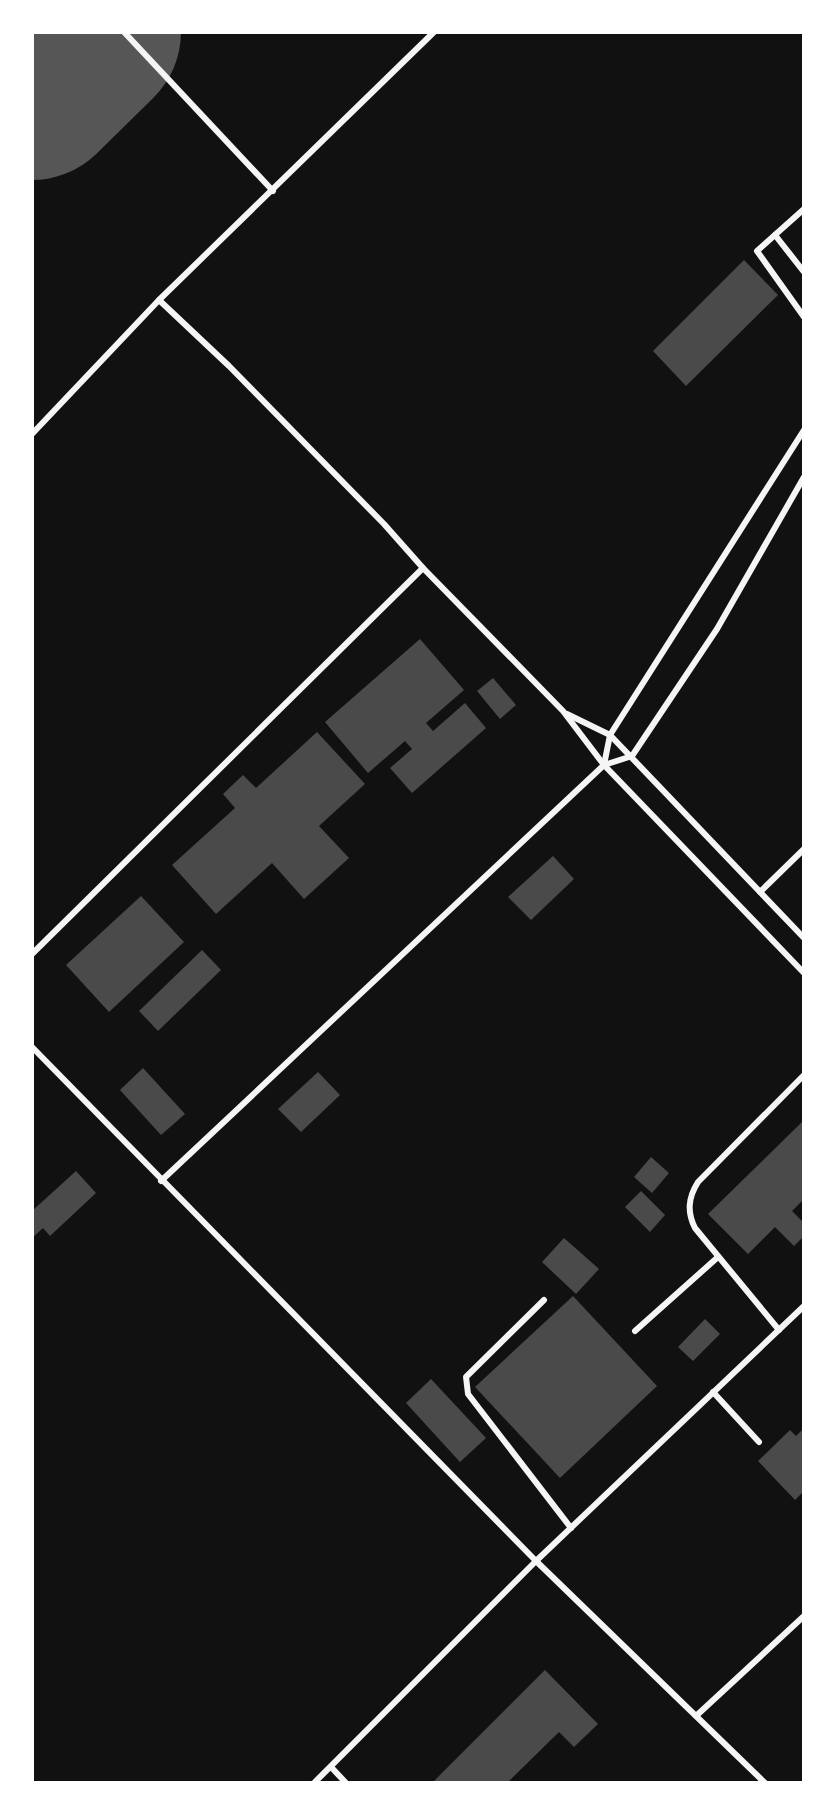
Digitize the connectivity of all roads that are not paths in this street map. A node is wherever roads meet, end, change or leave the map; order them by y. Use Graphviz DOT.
graph roads {
  1 [pos="124,32"];
  2 [pos="434,32"];
  3 [pos="273,191"];
  4 [pos="804,209"];
  5 [pos="775,235"];
  6 [pos="804,272"];
  7 [pos="159,300"];
  8 [pos="804,317"];
  9 [pos="804,430"];
  10 [pos="32,434"];
  11 [pos="804,477"];
  12 [pos="423,568"];
  13 [pos="563,711"];
  14 [pos="610,735"];
  15 [pos="632,756"];
  16 [pos="604,765"];
  17 [pos="804,849"];
  18 [pos="760,892"];
  19 [pos="804,938"];
  20 [pos="32,954"];
  21 [pos="804,973"];
  22 [pos="32,1047"];
  23 [pos="804,1075"];
  24 [pos="161,1181"];
  25 [pos="718,1257"];
  26 [pos="544,1300"];
  27 [pos="804,1306"];
  28 [pos="779,1330"];
  29 [pos="635,1331"];
  30 [pos="713,1392"];
  31 [pos="759,1442"];
  32 [pos="571,1528"];
  33 [pos="536,1561"];
  34 [pos="804,1616"];
  35 [pos="696,1716"];
  36 [pos="331,1767"];
  37 [pos="314,1783"];
  38 [pos="346,1783"];
  39 [pos="765,1783"];
  1 -- 3 [label="lane"];
  2 -- 3 [label="lane"];
  3 -- 7 [label="lane"];
  4 -- 5 [label="lane"];
  5 -- 6 [label="lane"];
  5 -- 8 [label="lane"];
  7 -- 10 [label="lane"];
  7 -- 12 [label="lane"];
  9 -- 14 [label="lane"];
  11 -- 15 [label="lane"];
  12 -- 13 [label="lane"];
  12 -- 20 [label="lane"];
  13 -- 14 [label="lane"];
  13 -- 16 [label="lane"];
  14 -- 15 [label="lane"];
  14 -- 16 [label="lane"];
  15 -- 16 [label="lane"];
  15 -- 18 [label="lane"];
  16 -- 21 [label="lane"];
  16 -- 24 [label="lane"];
  17 -- 18 [label="lane"];
  18 -- 19 [label="lane"];
  22 -- 24 [label="lane"];
  23 -- 25 [label="lane"];
  24 -- 33 [label="lane"];
  25 -- 28 [label="lane"];
  25 -- 29 [label="lane"];
  26 -- 32 [label="lane"];
  27 -- 28 [label="lane"];
  28 -- 30 [label="lane"];
  30 -- 31 [label="lane"];
  30 -- 32 [label="lane"];
  32 -- 33 [label="lane"];
  33 -- 35 [label="lane"];
  33 -- 36 [label="lane"];
  34 -- 35 [label="lane"];
  35 -- 39 [label="lane"];
  36 -- 37 [label="lane"];
  36 -- 38 [label="lane"];
}
